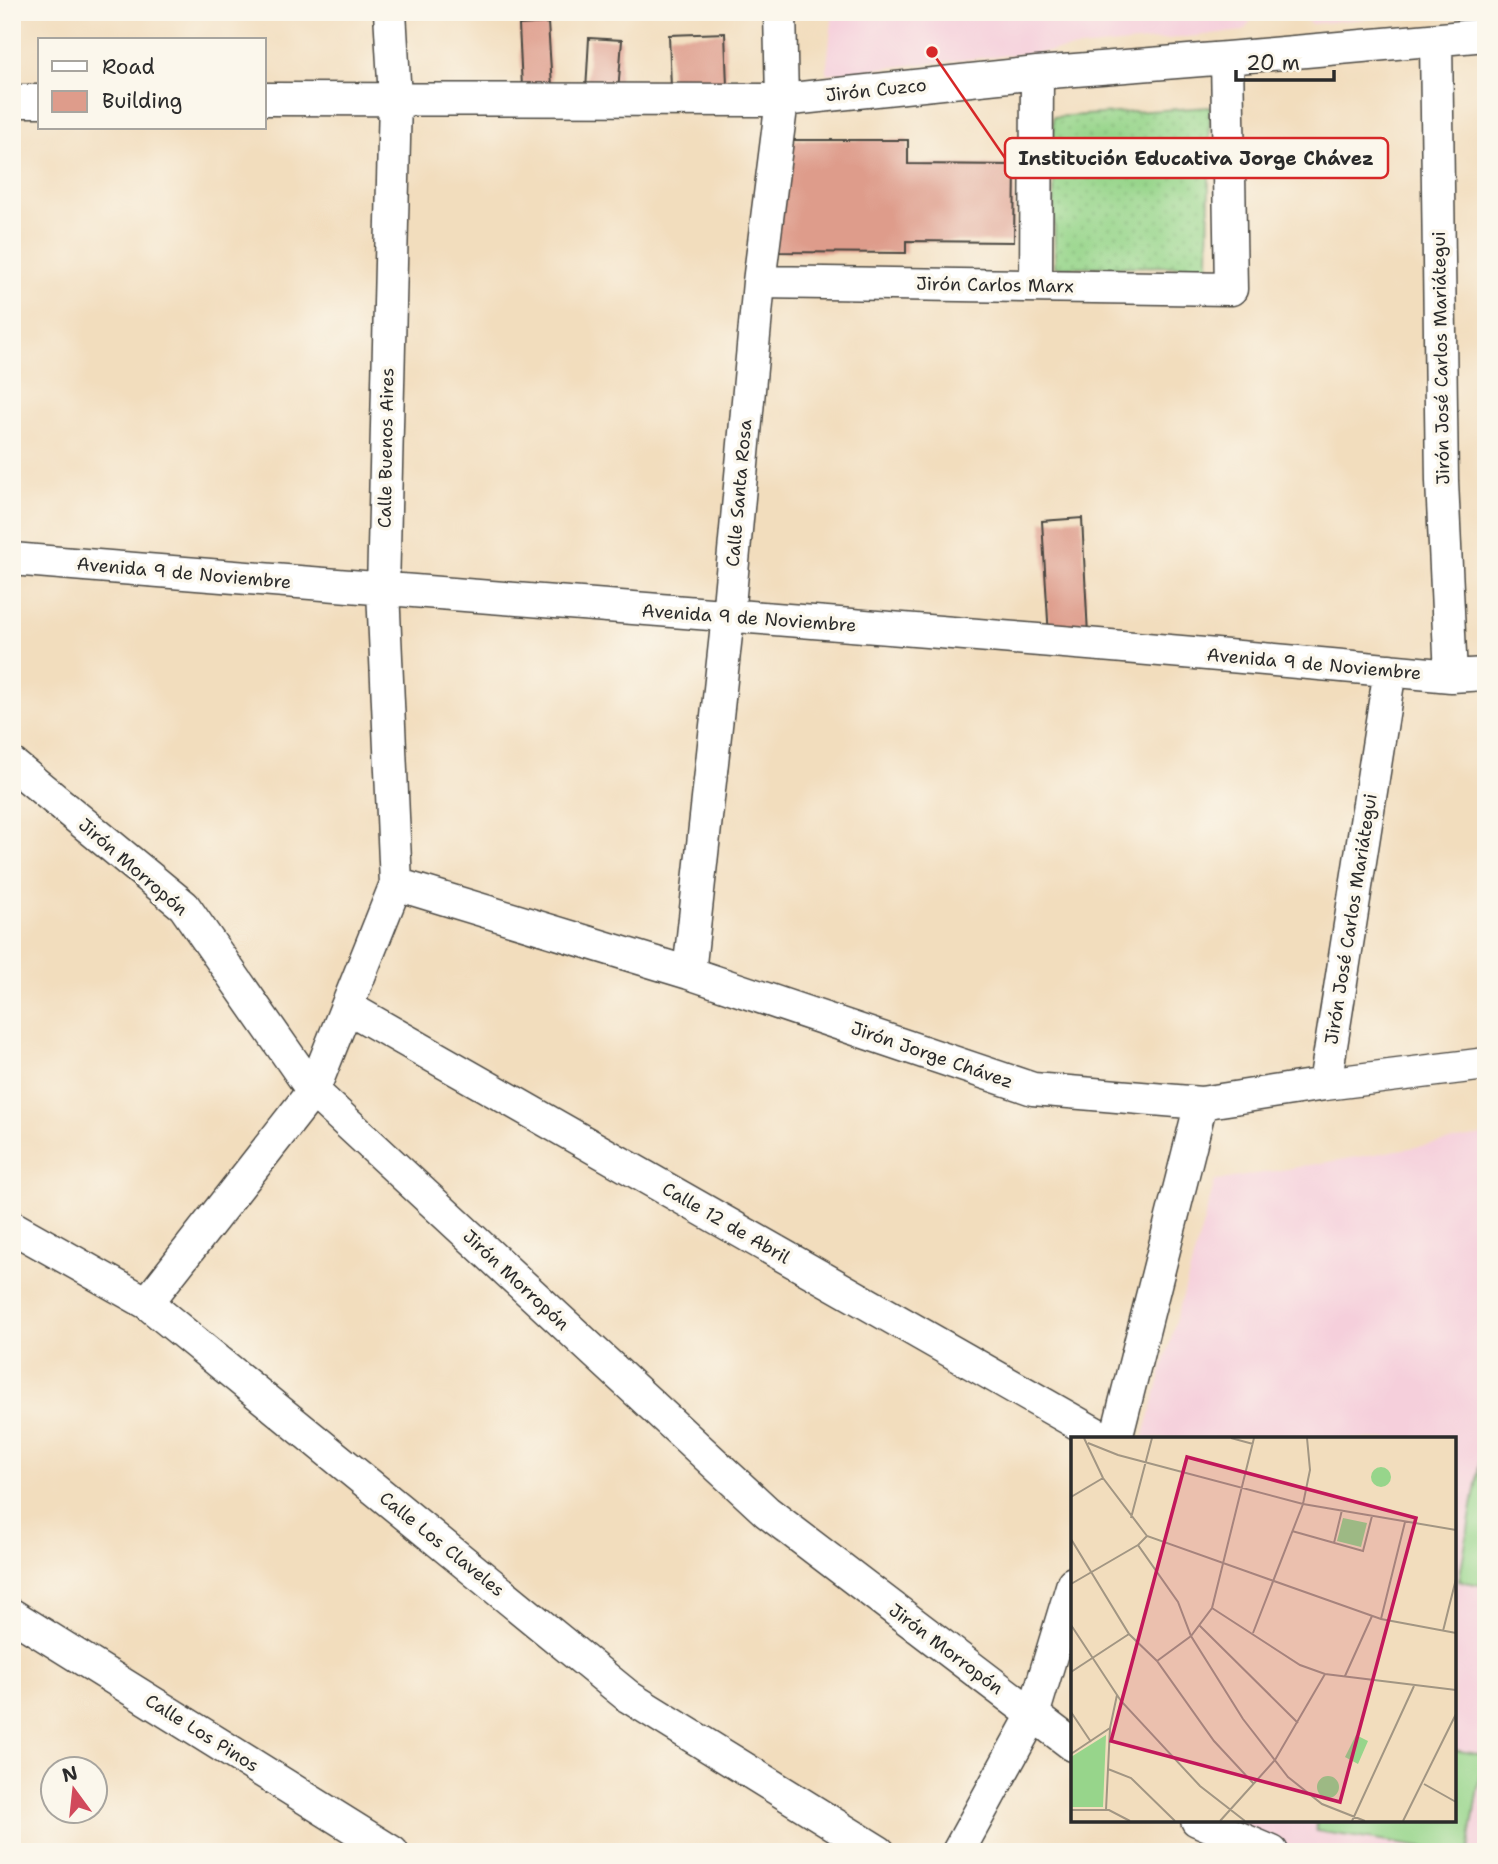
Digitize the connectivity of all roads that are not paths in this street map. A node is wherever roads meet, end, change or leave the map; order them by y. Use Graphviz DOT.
graph roads {
  1 [pos="390,12"];
  2 [pos="779,12"];
  3 [pos="1486,35"];
  4 [pos="1437,40"];
  5 [pos="1227,58"];
  6 [pos="1037,73"];
  7 [pos="266,99"];
  8 [pos="395,99"];
  9 [pos="782,100"];
  10 [pos="12,101"];
  11 [pos="38,101"];
  12 [pos="759,282"];
  13 [pos="1036,286"];
  14 [pos="12,559"];
  15 [pos="383,590"];
  16 [pos="728,616"];
  17 [pos="1390,670"];
  18 [pos="1486,674"];
  19 [pos="1451,676"];
  20 [pos="12,764"];
  21 [pos="396,884"];
  22 [pos="689,973"];
  23 [pos="347,1007"];
  24 [pos="1486,1064"];
  25 [pos="1325,1084"];
  26 [pos="313,1091"];
  27 [pos="1201,1103"];
  28 [pos="12,1227"];
  29 [pos="147,1303"];
  30 [pos="1101,1437"];
  31 [pos="1117,1437"];
  32 [pos="1071,1590"];
  33 [pos="12,1615"];
  34 [pos="1033,1715"];
  35 [pos="1071,1744"];
  36 [pos="1202,1822"];
  37 [pos="392,1852"];
  38 [pos="878,1852"];
  39 [pos="958,1852"];
  40 [pos="1272,1852"];
  1 -- 8 [label="street, Calle Buenos Aires"];
  2 -- 9 [label="street, Calle Santa Rosa"];
  3 -- 4 [label="street, Jirón Cuzco"];
  4 -- 5 [label="street, Jirón Cuzco"];
  4 -- 19 [label="street, Jirón José Carlos Mariátegui"];
  5 -- 6 [label="street, Jirón Cuzco"];
  5 -- 13 [label="street, Jirón Carlos Marx"];
  6 -- 9 [label="street, Jirón Cuzco"];
  6 -- 13 [label="street"];
  7 -- 8 [label="street, Jirón Cuzco"];
  8 -- 9 [label="street, Jirón Cuzco"];
  8 -- 15 [label="street, Calle Buenos Aires"];
  9 -- 12 [label="street, Calle Santa Rosa"];
  10 -- 11 [label="street"];
  12 -- 13 [label="street, Jirón Carlos Marx"];
  12 -- 16 [label="street, Calle Santa Rosa"];
  14 -- 15 [label="street, Avenida 9 de Noviembre"];
  15 -- 16 [label="street, Avenida 9 de Noviembre"];
  15 -- 21 [label="street, Calle Buenos Aires"];
  16 -- 17 [label="street, Avenida 9 de Noviembre"];
  16 -- 22 [label="street, Calle Santa Rosa"];
  17 -- 19 [label="street, Avenida 9 de Noviembre"];
  17 -- 25 [label="street, Jirón José Carlos Mariátegui"];
  18 -- 19 [label="street, Avenida 9 de Noviembre"];
  20 -- 26 [label="street, Jirón Morropón"];
  21 -- 22 [label="street, Jirón Jorge Chávez"];
  21 -- 23 [label="street"];
  22 -- 27 [label="street, Jirón Jorge Chávez"];
  23 -- 26 [label="street"];
  23 -- 30 [label="street, Calle 12 de Abril"];
  24 -- 25 [label="street, Jirón Jorge Chávez"];
  25 -- 27 [label="street, Jirón Jorge Chávez"];
  26 -- 29 [label="street"];
  26 -- 34 [label="street, Jirón Morropón"];
  27 -- 31 [label="street"];
  28 -- 29 [label="street, Calle Los Claveles"];
  29 -- 38 [label="street, Calle Los Claveles"];
  32 -- 34 [label="street"];
  33 -- 37 [label="street, Calle Los Pinos"];
  34 -- 35 [label="street, Jirón Morropón"];
  34 -- 39 [label="street"];
  36 -- 40 [label="street"];
}
